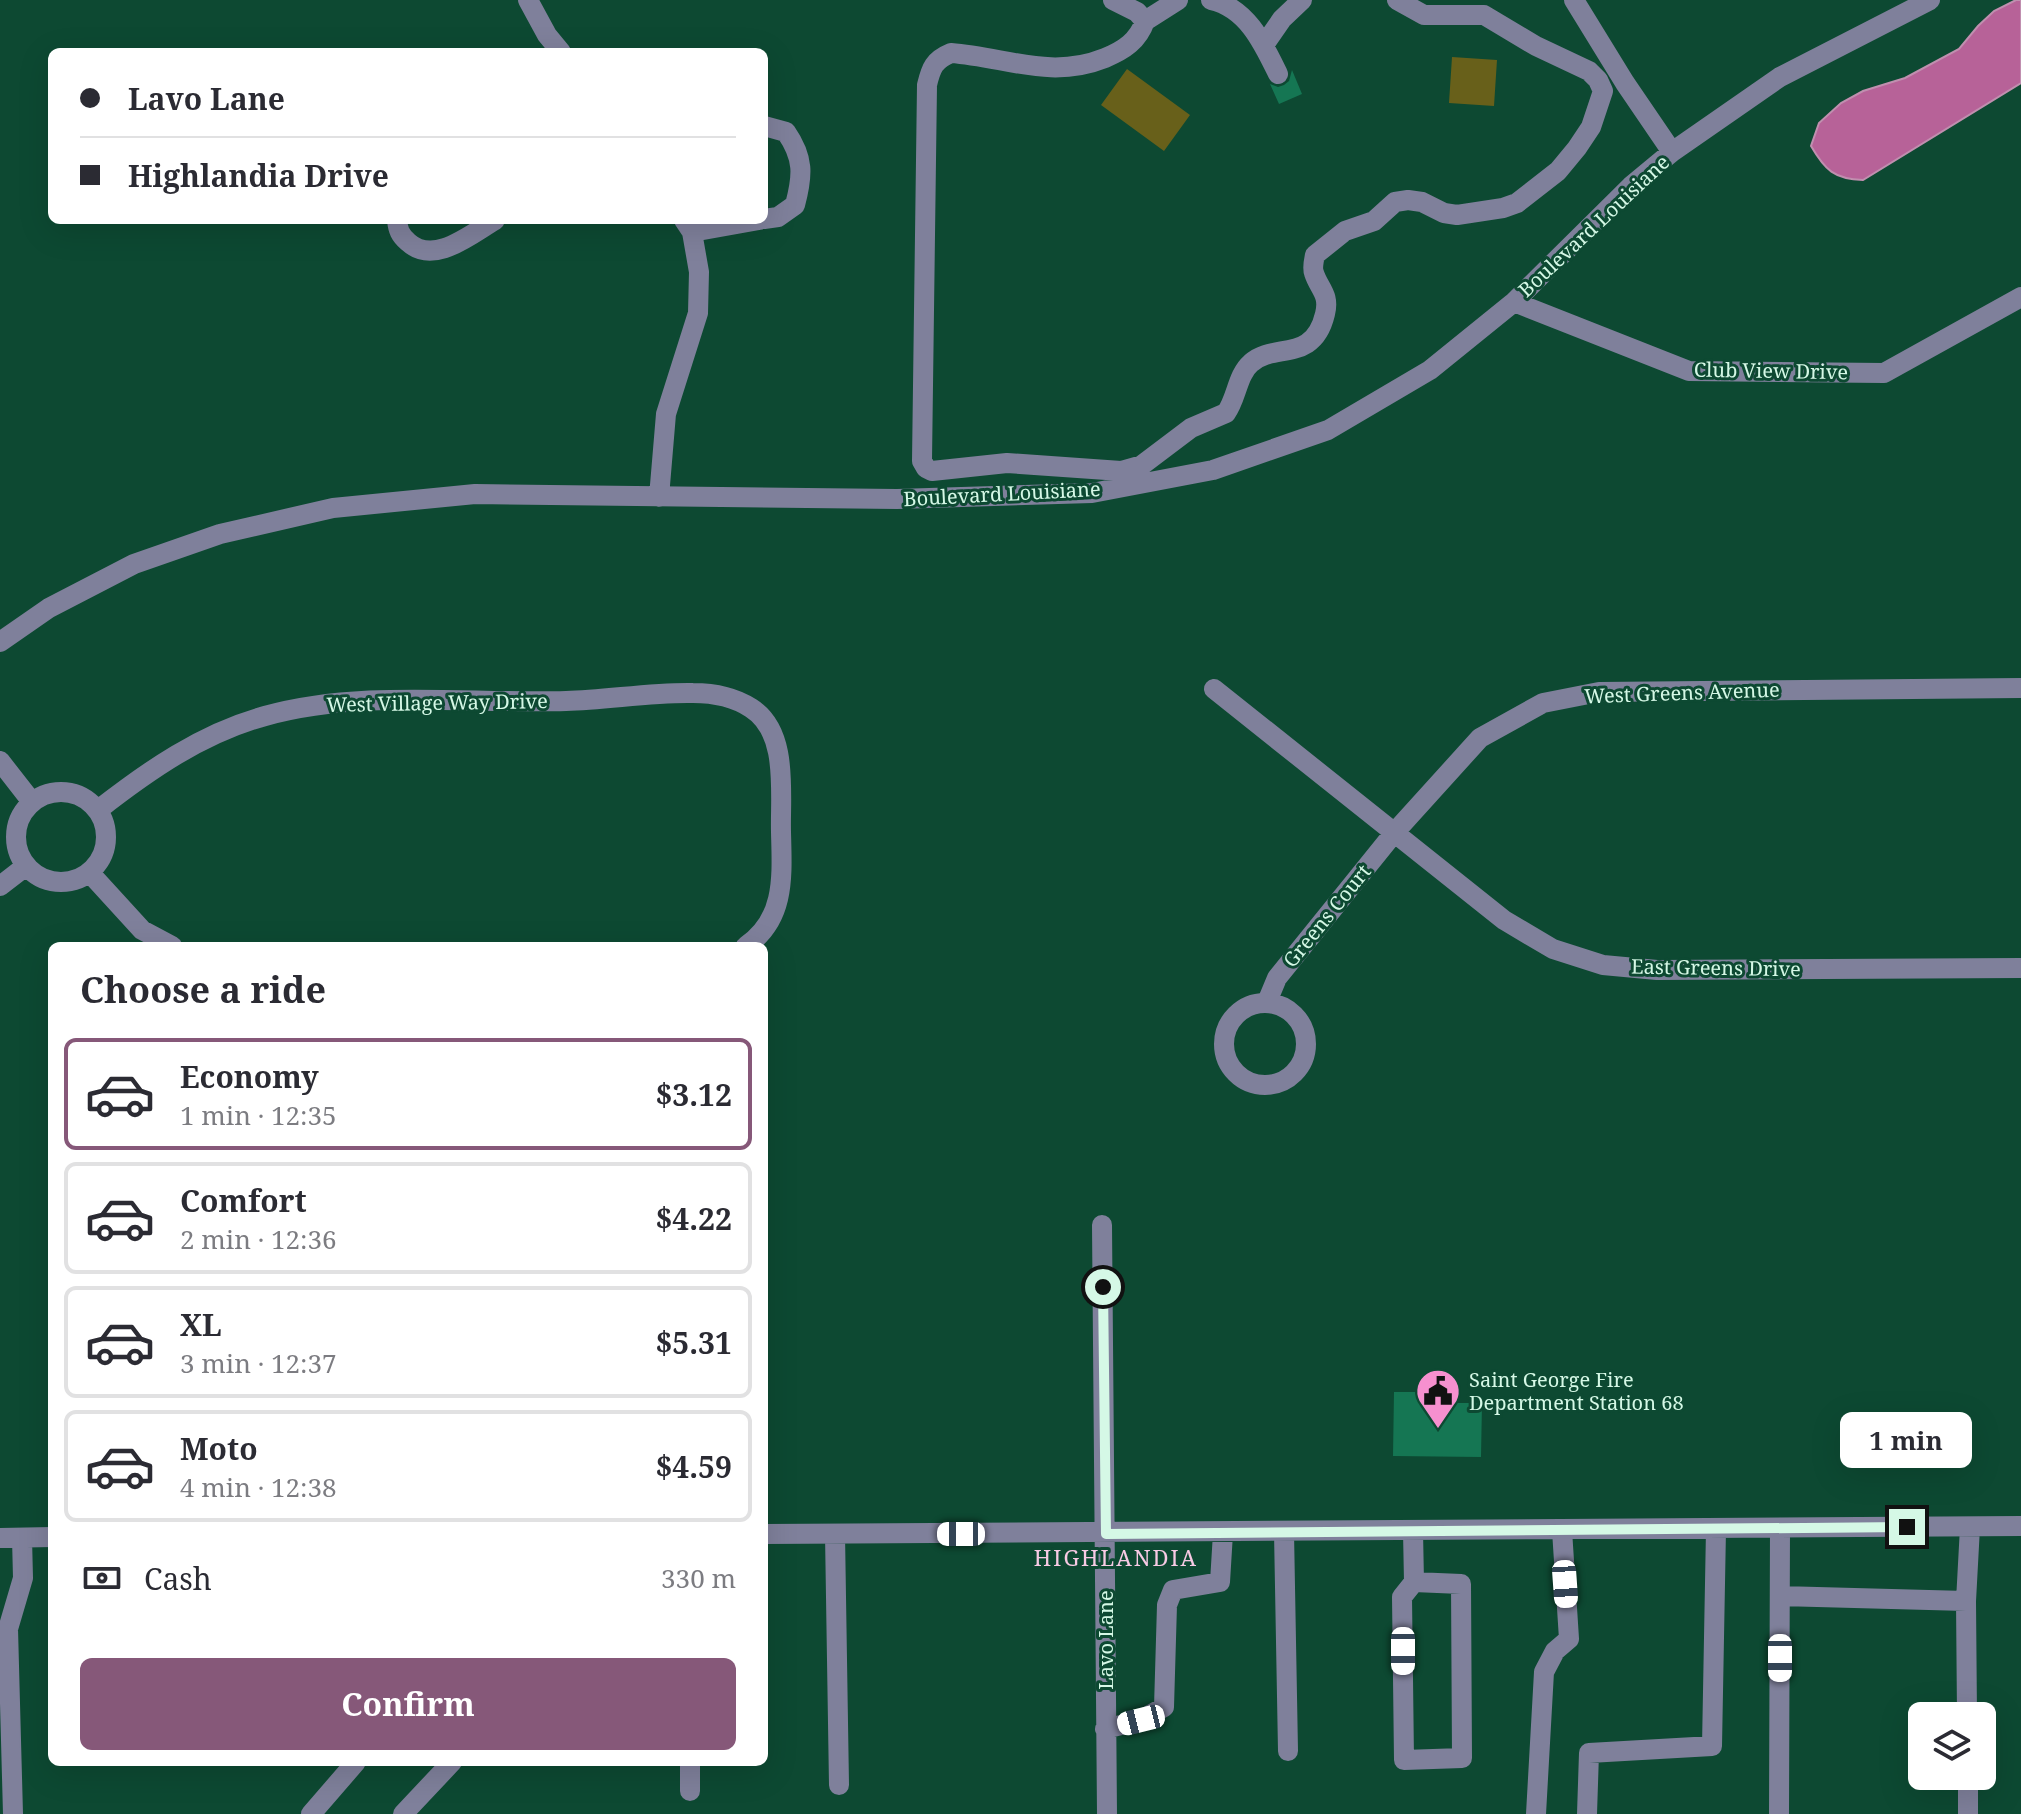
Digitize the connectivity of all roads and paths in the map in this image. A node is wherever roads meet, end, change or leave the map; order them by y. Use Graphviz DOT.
graph roads {
  1 [pos="528,0"];
  2 [pos="1113,0"];
  3 [pos="1178,0"];
  4 [pos="1211,0"];
  5 [pos="1302,0"];
  6 [pos="1397,0"];
  7 [pos="1574,0"];
  8 [pos="1930,0"];
  9 [pos="1145,21"];
  10 [pos="1264,45"];
  11 [pos="558,48"];
  12 [pos="1278,74"];
  13 [pos="768,127"];
  14 [pos="1672,152"];
  15 [pos="768,219"];
  16 [pos="397,224"];
  17 [pos="488,224"];
  18 [pos="712,224"];
  19 [pos="688,226"];
  20 [pos="2021,297"];
  21 [pos="1514,302"];
  22 [pos="659,497"];
  23 [pos="0,642"];
  24 [pos="2021,688"];
  25 [pos="1214,689"];
  26 [pos="0,761"];
  27 [pos="32,802"];
  28 [pos="98,810"];
  29 [pos="1394,833"];
  30 [pos="26,866"];
  31 [pos="89,872"];
  32 [pos="0,886"];
  33 [pos="753,941"];
  34 [pos="164,942"];
  35 [pos="2021,968"];
  36 [pos="1267,1002"];
  37 [pos="1102,1225"];
  38 [pos="2021,1526"];
  39 [pos="1970,1527"];
  40 [pos="1780,1528"];
  41 [pos="1716,1529"];
  42 [pos="1562,1530"];
  43 [pos="1413,1531"];
  44 [pos="1284,1532"];
  45 [pos="1223,1533"];
  46 [pos="768,1534"];
  47 [pos="835,1534"];
  48 [pos="1106,1534"];
  49 [pos="48,1537"];
  50 [pos="0,1538"];
  51 [pos="22,1538"];
  52 [pos="1414,1582"];
  53 [pos="1780,1596"];
  54 [pos="1966,1601"];
  55 [pos="1967,1702"];
  56 [pos="1105,1729"];
  57 [pos="1288,1751"];
  58 [pos="353,1766"];
  59 [pos="448,1766"];
  60 [pos="690,1766"];
  61 [pos="839,1785"];
  62 [pos="1968,1790"];
  63 [pos="690,1791"];
  64 [pos="13,1814"];
  65 [pos="311,1814"];
  66 [pos="403,1814"];
  67 [pos="1107,1814"];
  68 [pos="1536,1814"];
  69 [pos="1587,1814"];
  70 [pos="1779,1814"];
  71 [pos="1968,1814"];
  1 -- 11 [label="street"];
  2 -- 9 [label="street"];
  3 -- 9 [label="street"];
  4 -- 10 [label="street"];
  5 -- 10 [label="street"];
  6 -- 9 [label="street"];
  7 -- 14 [label="street"];
  8 -- 14 [label="street, Boulevard Louisiane"];
  10 -- 12 [label="street"];
  13 -- 15 [label="street"];
  14 -- 21 [label="street, Boulevard Louisiane"];
  16 -- 17 [label="street"];
  18 -- 19 [label="street"];
  19 -- 22 [label="street"];
  20 -- 21 [label="street, Club View Drive"];
  21 -- 22 [label="street, Boulevard Louisiane"];
  22 -- 23 [label="street, Boulevard Louisiane"];
  24 -- 29 [label="street, West Greens Avenue"];
  25 -- 29 [label="street, East Greens Drive"];
  26 -- 27 [label="street"];
  27 -- 28 [label="street"];
  27 -- 30 [label="street"];
  28 -- 31 [label="street"];
  28 -- 33 [label="street, West Village Way Drive"];
  29 -- 35 [label="street, East Greens Drive"];
  29 -- 36 [label="street, Greens Court"];
  30 -- 31 [label="street"];
  30 -- 32 [label="street"];
  31 -- 34 [label="street"];
  36 -- 36 [label="street"];
  37 -- 48 [label="street, Lavo Lane"];
  38 -- 39 [label="street"];
  39 -- 40 [label="street"];
  39 -- 54 [label="street"];
  40 -- 41 [label="street"];
  40 -- 53 [label="street"];
  41 -- 42 [label="street"];
  41 -- 69 [label="street"];
  42 -- 43 [label="street"];
  42 -- 68 [label="street"];
  43 -- 44 [label="street"];
  43 -- 52 [label="street"];
  44 -- 45 [label="street"];
  44 -- 57 [label="street"];
  45 -- 48 [label="street"];
  45 -- 56 [label="street"];
  46 -- 47 [label="street"];
  47 -- 48 [label="street"];
  47 -- 61 [label="street"];
  48 -- 56 [label="street, Lavo Lane"];
  49 -- 51 [label="street"];
  50 -- 51 [label="street"];
  51 -- 64 [label="street"];
  52 -- 52 [label="street"];
  53 -- 54 [label="street"];
  53 -- 70 [label="street"];
  54 -- 55 [label="street"];
  56 -- 67 [label="street, Lavo Lane"];
  58 -- 65 [label="street"];
  59 -- 66 [label="street"];
  60 -- 63 [label="street"];
  62 -- 71 [label="street"];
}
